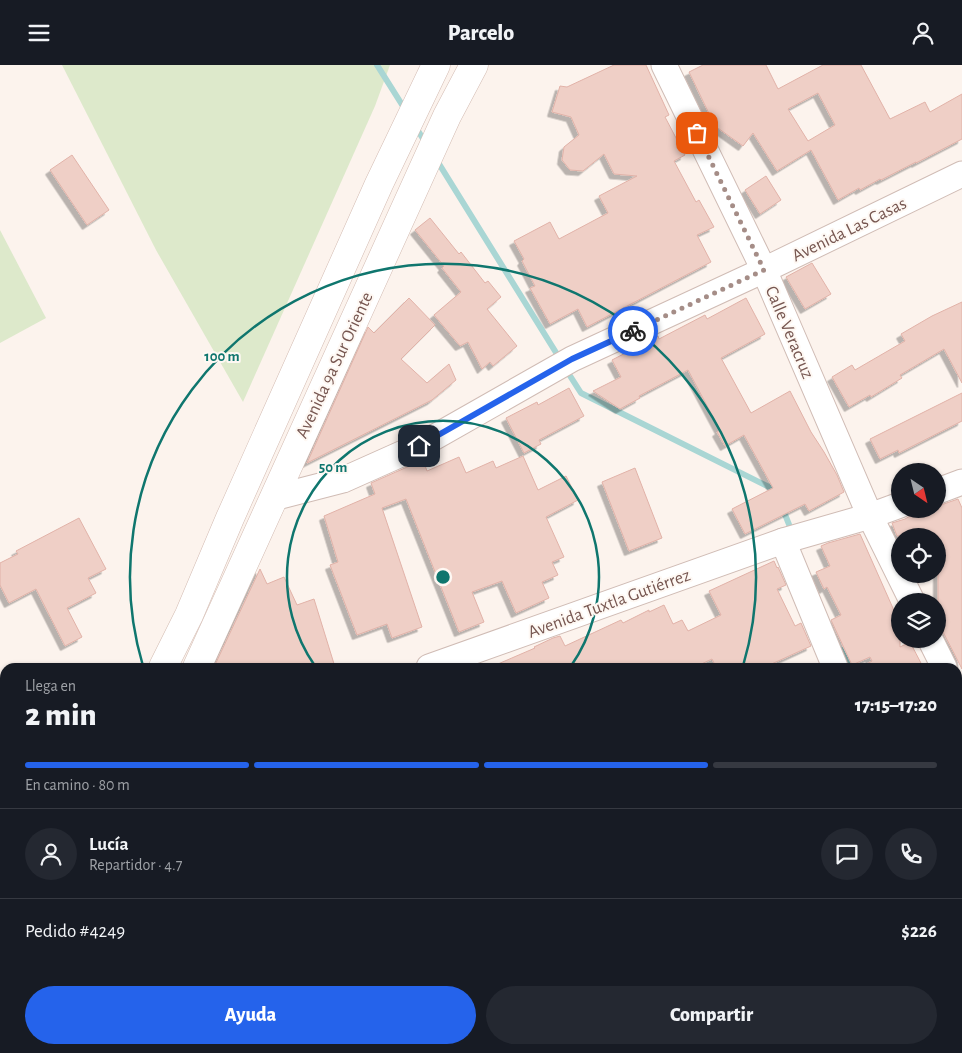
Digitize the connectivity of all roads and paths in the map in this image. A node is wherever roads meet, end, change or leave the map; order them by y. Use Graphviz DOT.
graph roads {
  1 [pos="436,65"];
  2 [pos="474,65"];
  3 [pos="664,65"];
  4 [pos="962,174"];
  5 [pos="764,270"];
  6 [pos="962,482"];
  7 [pos="946,488"];
  8 [pos="273,498"];
  9 [pos="891,508"];
  10 [pos="870,516"];
  11 [pos="786,540"];
  12 [pos="908,593"];
  13 [pos="189,615"];
  14 [pos="215,627"];
  15 [pos="934,648"];
  16 [pos="166,663"];
  17 [pos="198,663"];
  18 [pos="440,663"];
  19 [pos="833,663"];
  20 [pos="942,663"];
  1 -- 13 [label="main road, Avenida 9a Sur Oriente"];
  2 -- 8 [label="main road, Avenida 9a Sur Oriente"];
  3 -- 5 [label="street, Calle Veracruz"];
  4 -- 5 [label="street, Avenida Las Casas"];
  5 -- 8 [label="street, Avenida Las Casas"];
  5 -- 10 [label="street, Calle Veracruz"];
  6 -- 7 [label="street"];
  8 -- 14 [label="main road, Avenida 9a Sur Oriente"];
  9 -- 10 [label="street"];
  10 -- 11 [label="street, Avenida Tuxtla Gutiérrez"];
  10 -- 12 [label="street, Calle Veracruz"];
  11 -- 18 [label="street, Avenida Tuxtla Gutiérrez"];
  11 -- 19 [label="street"];
  13 -- 14 [label="main road"];
  13 -- 16 [label="main road, Avenida 9a Sur Oriente"];
  14 -- 17 [label="main road, Avenida 9a Sur Oriente"];
  15 -- 20 [label="street"];
}
